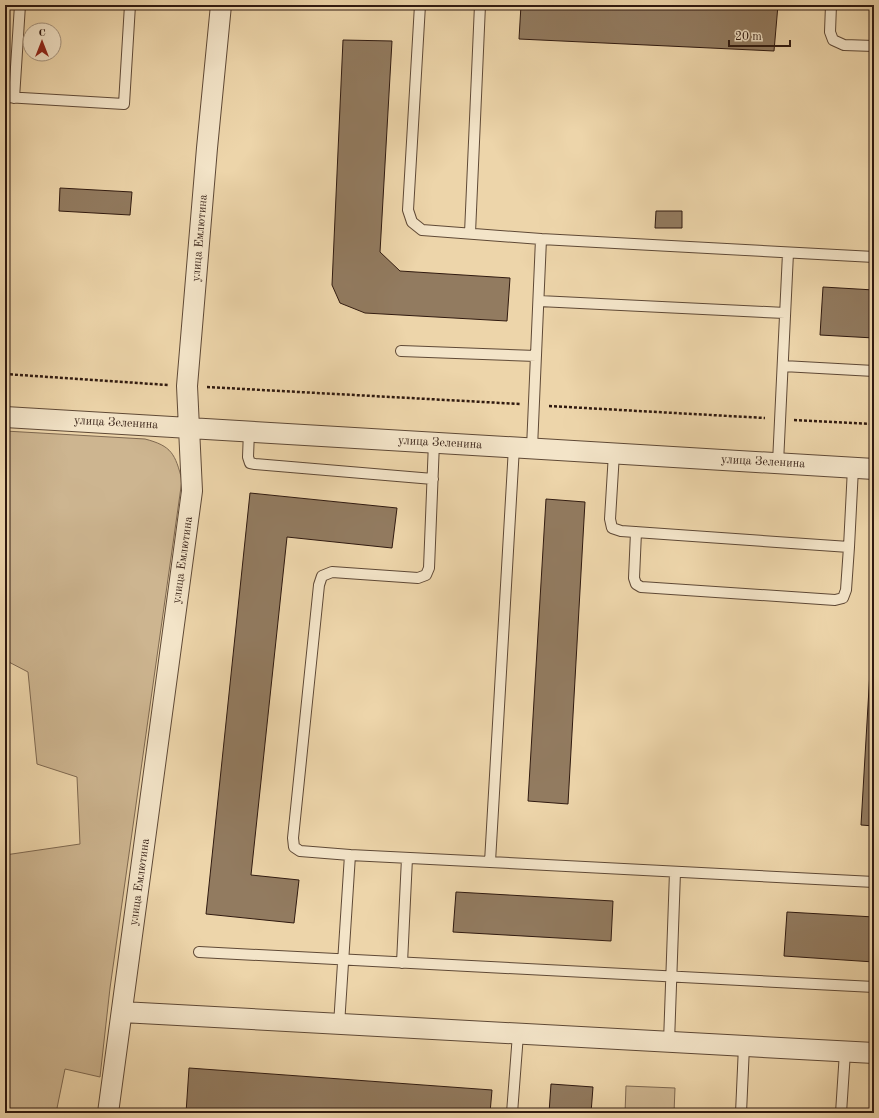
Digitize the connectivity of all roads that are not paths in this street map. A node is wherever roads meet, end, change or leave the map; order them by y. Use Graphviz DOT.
graph roads {
  1 [pos="20,5"];
  2 [pos="130,5"];
  3 [pos="221,5"];
  4 [pos="420,5"];
  5 [pos="480,5"];
  6 [pos="831,5"];
  7 [pos="874,46"];
  8 [pos="10,97"];
  9 [pos="470,233"];
  10 [pos="541,239"];
  11 [pos="788,253"];
  12 [pos="874,257"];
  13 [pos="539,301"];
  14 [pos="785,313"];
  15 [pos="402,350"];
  16 [pos="536,356"];
  17 [pos="783,366"];
  18 [pos="874,371"];
  19 [pos="5,417"];
  20 [pos="189,427"];
  21 [pos="249,431"];
  22 [pos="434,442"];
  23 [pos="523,448"];
  24 [pos="614,453"];
  25 [pos="778,463"];
  26 [pos="852,468"];
  27 [pos="874,469"];
  28 [pos="433,479"];
  29 [pos="636,532"];
  30 [pos="849,547"];
  31 [pos="350,855"];
  32 [pos="407,858"];
  33 [pos="490,862"];
  34 [pos="675,872"];
  35 [pos="874,882"];
  36 [pos="199,952"];
  37 [pos="343,960"];
  38 [pos="402,963"];
  39 [pos="671,976"];
  40 [pos="874,987"];
  41 [pos="122,1012"];
  42 [pos="339,1025"];
  43 [pos="518,1034"];
  44 [pos="669,1042"];
  45 [pos="744,1046"];
  46 [pos="845,1052"];
  47 [pos="874,1053"];
  48 [pos="108,1113"];
  49 [pos="512,1113"];
  50 [pos="741,1113"];
  51 [pos="842,1113"];
  1 -- 8 [label="lane"];
  2 -- 8 [label="lane"];
  3 -- 20 [label="street, улица Емлютина"];
  4 -- 9 [label="lane"];
  5 -- 9 [label="lane"];
  6 -- 7 [label="lane"];
  9 -- 10 [label="lane"];
  10 -- 11 [label="lane"];
  10 -- 13 [label="lane"];
  11 -- 12 [label="lane"];
  11 -- 14 [label="lane"];
  13 -- 14 [label="lane"];
  13 -- 16 [label="lane"];
  14 -- 17 [label="lane"];
  15 -- 16 [label="lane"];
  16 -- 23 [label="lane"];
  17 -- 18 [label="lane"];
  17 -- 25 [label="lane"];
  19 -- 20 [label="street, улица Зеленина"];
  20 -- 21 [label="street, улица Зеленина"];
  20 -- 41 [label="street, улица Емлютина"];
  21 -- 22 [label="street, улица Зеленина"];
  21 -- 28 [label="lane"];
  22 -- 23 [label="street, улица Зеленина"];
  22 -- 28 [label="lane"];
  23 -- 24 [label="street, улица Зеленина"];
  23 -- 33 [label="lane"];
  24 -- 25 [label="street, улица Зеленина"];
  24 -- 29 [label="lane"];
  25 -- 26 [label="street, улица Зеленина"];
  26 -- 27 [label="street, улица Зеленина"];
  26 -- 30 [label="lane"];
  28 -- 31 [label="lane"];
  29 -- 30 [label="lane"];
  29 -- 30 [label="lane"];
  31 -- 32 [label="lane"];
  31 -- 37 [label="lane"];
  32 -- 33 [label="lane"];
  32 -- 38 [label="lane"];
  33 -- 34 [label="lane"];
  34 -- 35 [label="lane"];
  34 -- 39 [label="lane"];
  36 -- 37 [label="lane"];
  37 -- 38 [label="lane"];
  37 -- 42 [label="lane"];
  38 -- 39 [label="lane"];
  39 -- 40 [label="lane"];
  39 -- 44 [label="lane"];
  41 -- 42 [label="street"];
  41 -- 48 [label="street, улица Емлютина"];
  42 -- 43 [label="street"];
  43 -- 44 [label="street"];
  43 -- 49 [label="lane"];
  44 -- 45 [label="street"];
  45 -- 46 [label="street"];
  45 -- 50 [label="lane"];
  46 -- 47 [label="street"];
  46 -- 51 [label="lane"];
}
